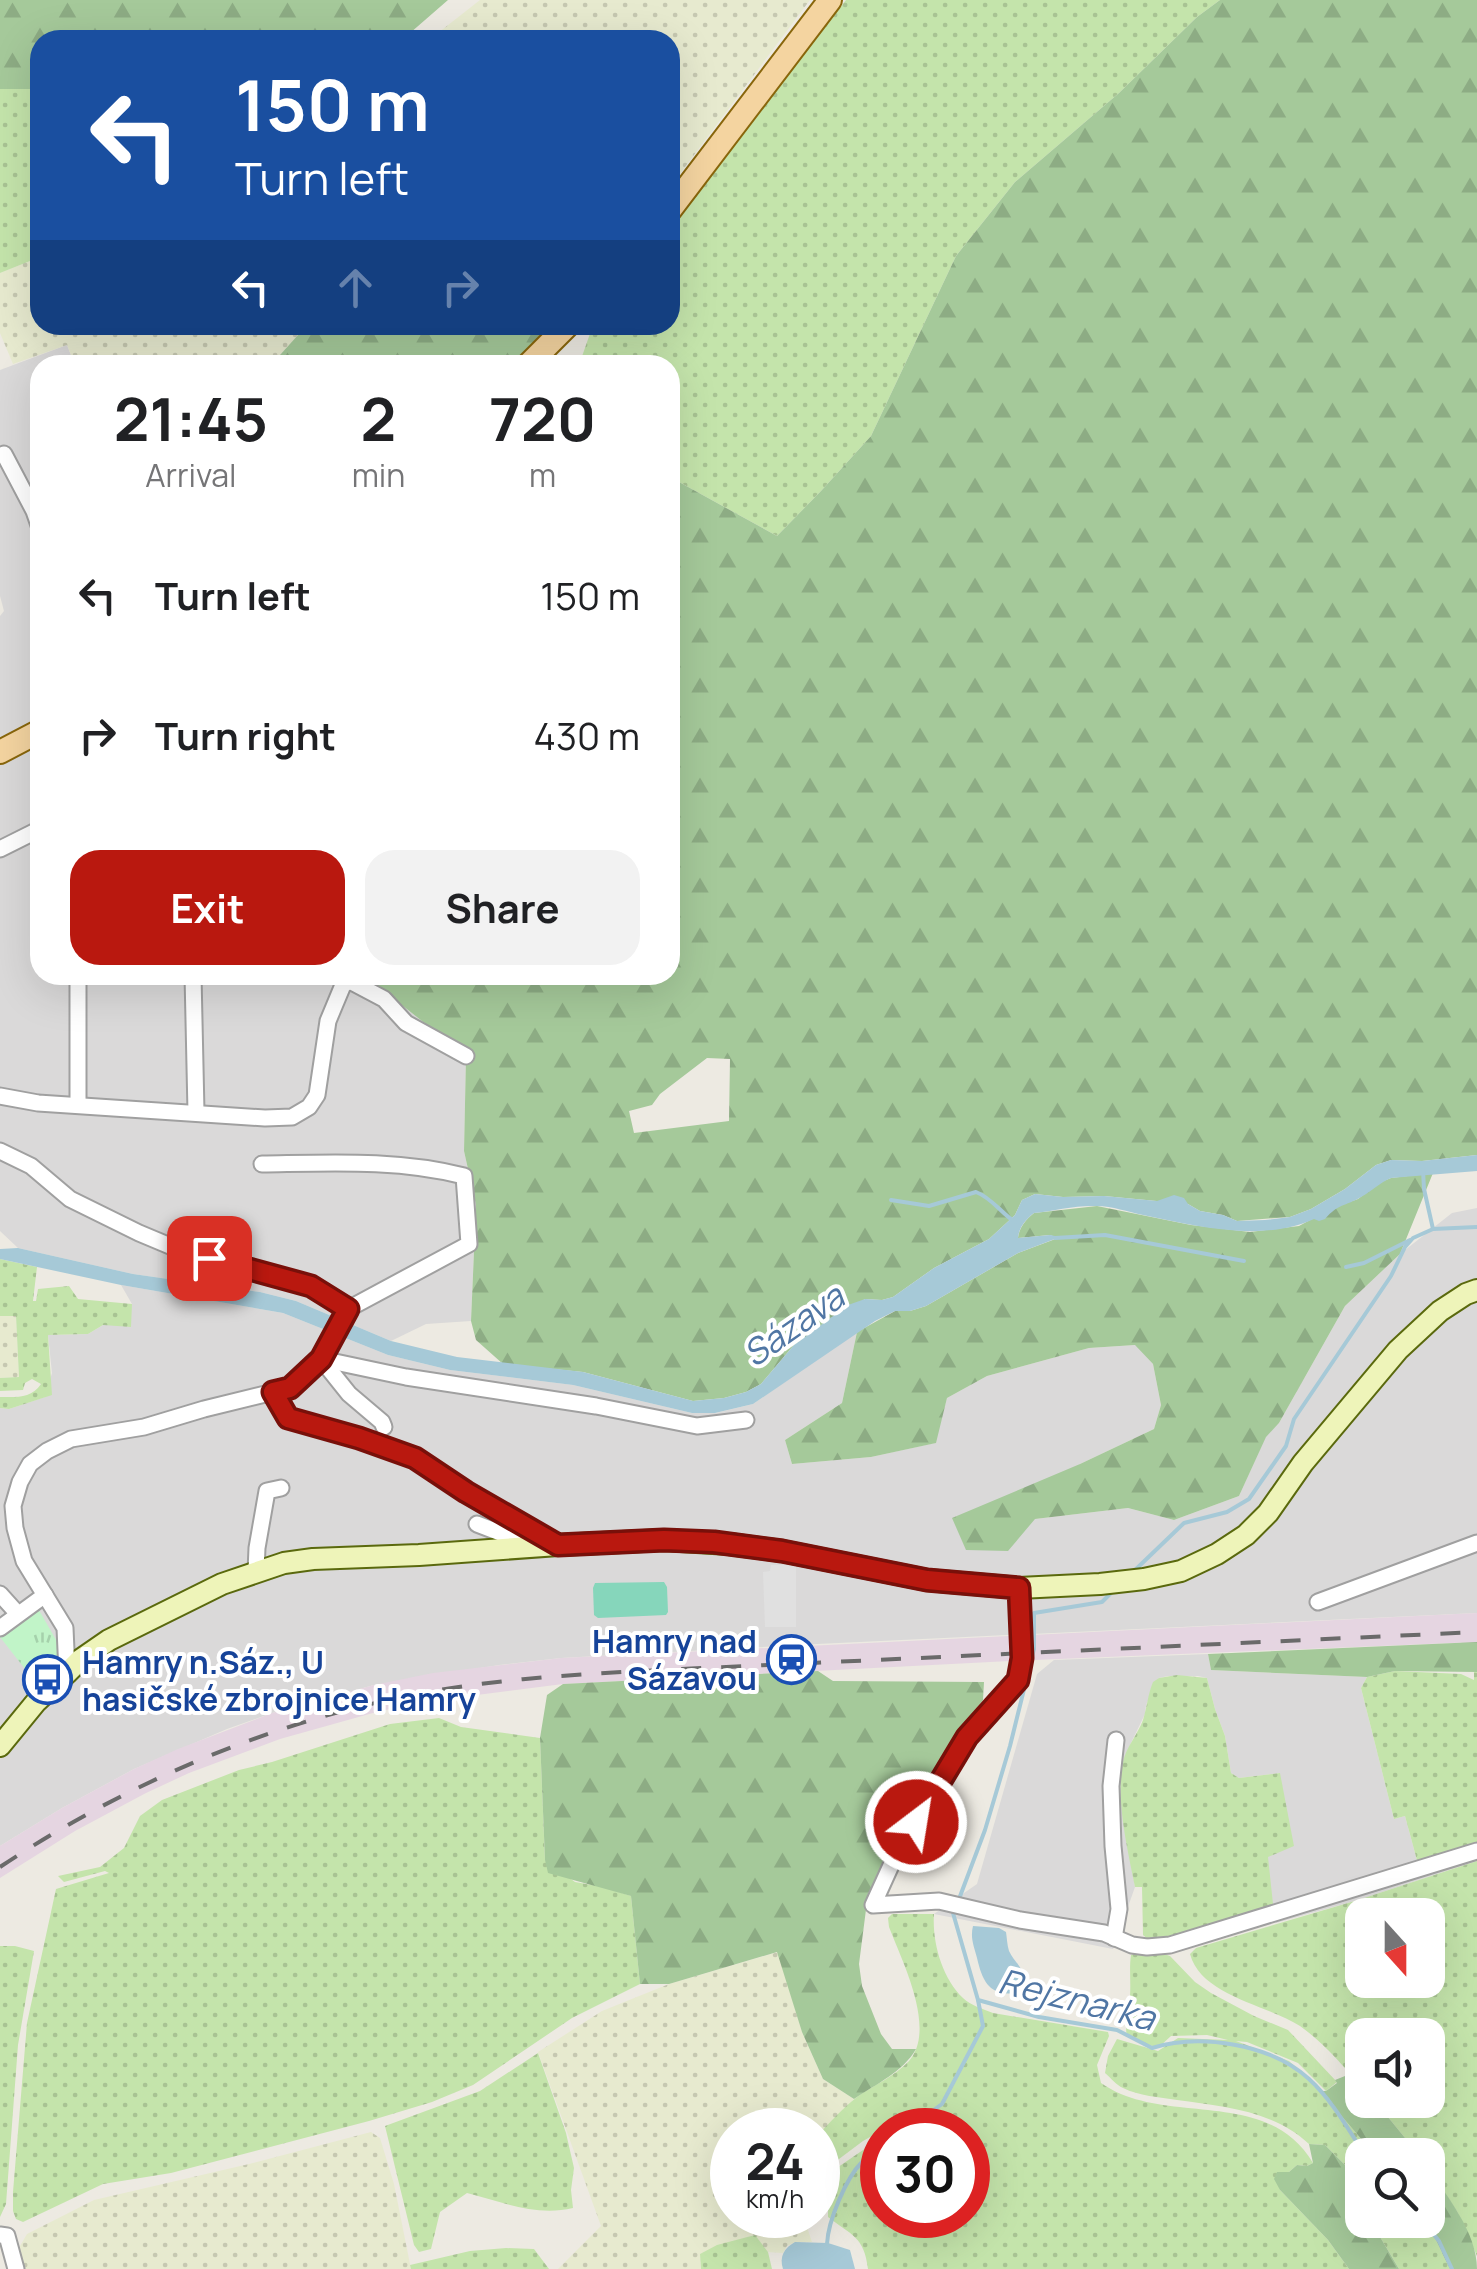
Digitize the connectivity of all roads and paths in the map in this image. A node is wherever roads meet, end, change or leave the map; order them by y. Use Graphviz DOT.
graph roads {
  1 [pos="830,0"];
  2 [pos="680,197"];
  3 [pos="558,335"];
  4 [pos="538,355"];
  5 [pos="4,454"];
  6 [pos="30,503"];
  7 [pos="30,737"];
  8 [pos="0,752"];
  9 [pos="30,834"];
  10 [pos="0,849"];
  11 [pos="78,985"];
  12 [pos="192,985"];
  13 [pos="342,985"];
  14 [pos="357,985"];
  15 [pos="466,1056"];
  16 [pos="0,1096"];
  17 [pos="78,1106"];
  18 [pos="196,1112"];
  19 [pos="0,1152"];
  20 [pos="262,1164"];
  21 [pos="1473,1293"];
  22 [pos="347,1312"];
  23 [pos="321,1359"];
  24 [pos="273,1392"];
  25 [pos="746,1420"];
  26 [pos="384,1427"];
  27 [pos="281,1488"];
  28 [pos="477,1524"];
  29 [pos="1477,1543"];
  30 [pos="558,1545"];
  31 [pos="536,1546"];
  32 [pos="256,1571"];
  33 [pos="1019,1588"];
  34 [pos="0,1594"];
  35 [pos="45,1595"];
  36 [pos="1318,1602"];
  37 [pos="18,1614"];
  38 [pos="0,1628"];
  39 [pos="66,1673"];
  40 [pos="1116,1740"];
  41 [pos="0,1746"];
  42 [pos="1477,1851"];
  43 [pos="1114,1938"];
  44 [pos="0,2235"];
  45 [pos="16,2269"];
  1 -- 2 [label="main road"];
  3 -- 4 [label="main road"];
  5 -- 6 [label="street"];
  7 -- 8 [label="main road"];
  9 -- 10 [label="street"];
  11 -- 17 [label="street"];
  12 -- 18 [label="street"];
  13 -- 18 [label="street"];
  14 -- 15 [label="street"];
  16 -- 17 [label="street"];
  17 -- 18 [label="street"];
  19 -- 22 [label="street"];
  20 -- 22 [label="street"];
  21 -- 33 [label="street"];
  22 -- 23 [label="street"];
  23 -- 24 [label="street"];
  23 -- 25 [label="street"];
  23 -- 26 [label="street"];
  24 -- 30 [label="street"];
  24 -- 35 [label="street"];
  27 -- 32 [label="street"];
  28 -- 31 [label="street"];
  29 -- 36 [label="street"];
  30 -- 31 [label="street"];
  30 -- 33 [label="street"];
  31 -- 32 [label="street"];
  32 -- 39 [label="street"];
  33 -- 43 [label="street"];
  34 -- 37 [label="street"];
  35 -- 37 [label="street"];
  35 -- 39 [label="street"];
  37 -- 38 [label="street"];
  39 -- 41 [label="street"];
  40 -- 43 [label="street"];
  42 -- 43 [label="street"];
  44 -- 45 [label="street"];
}
